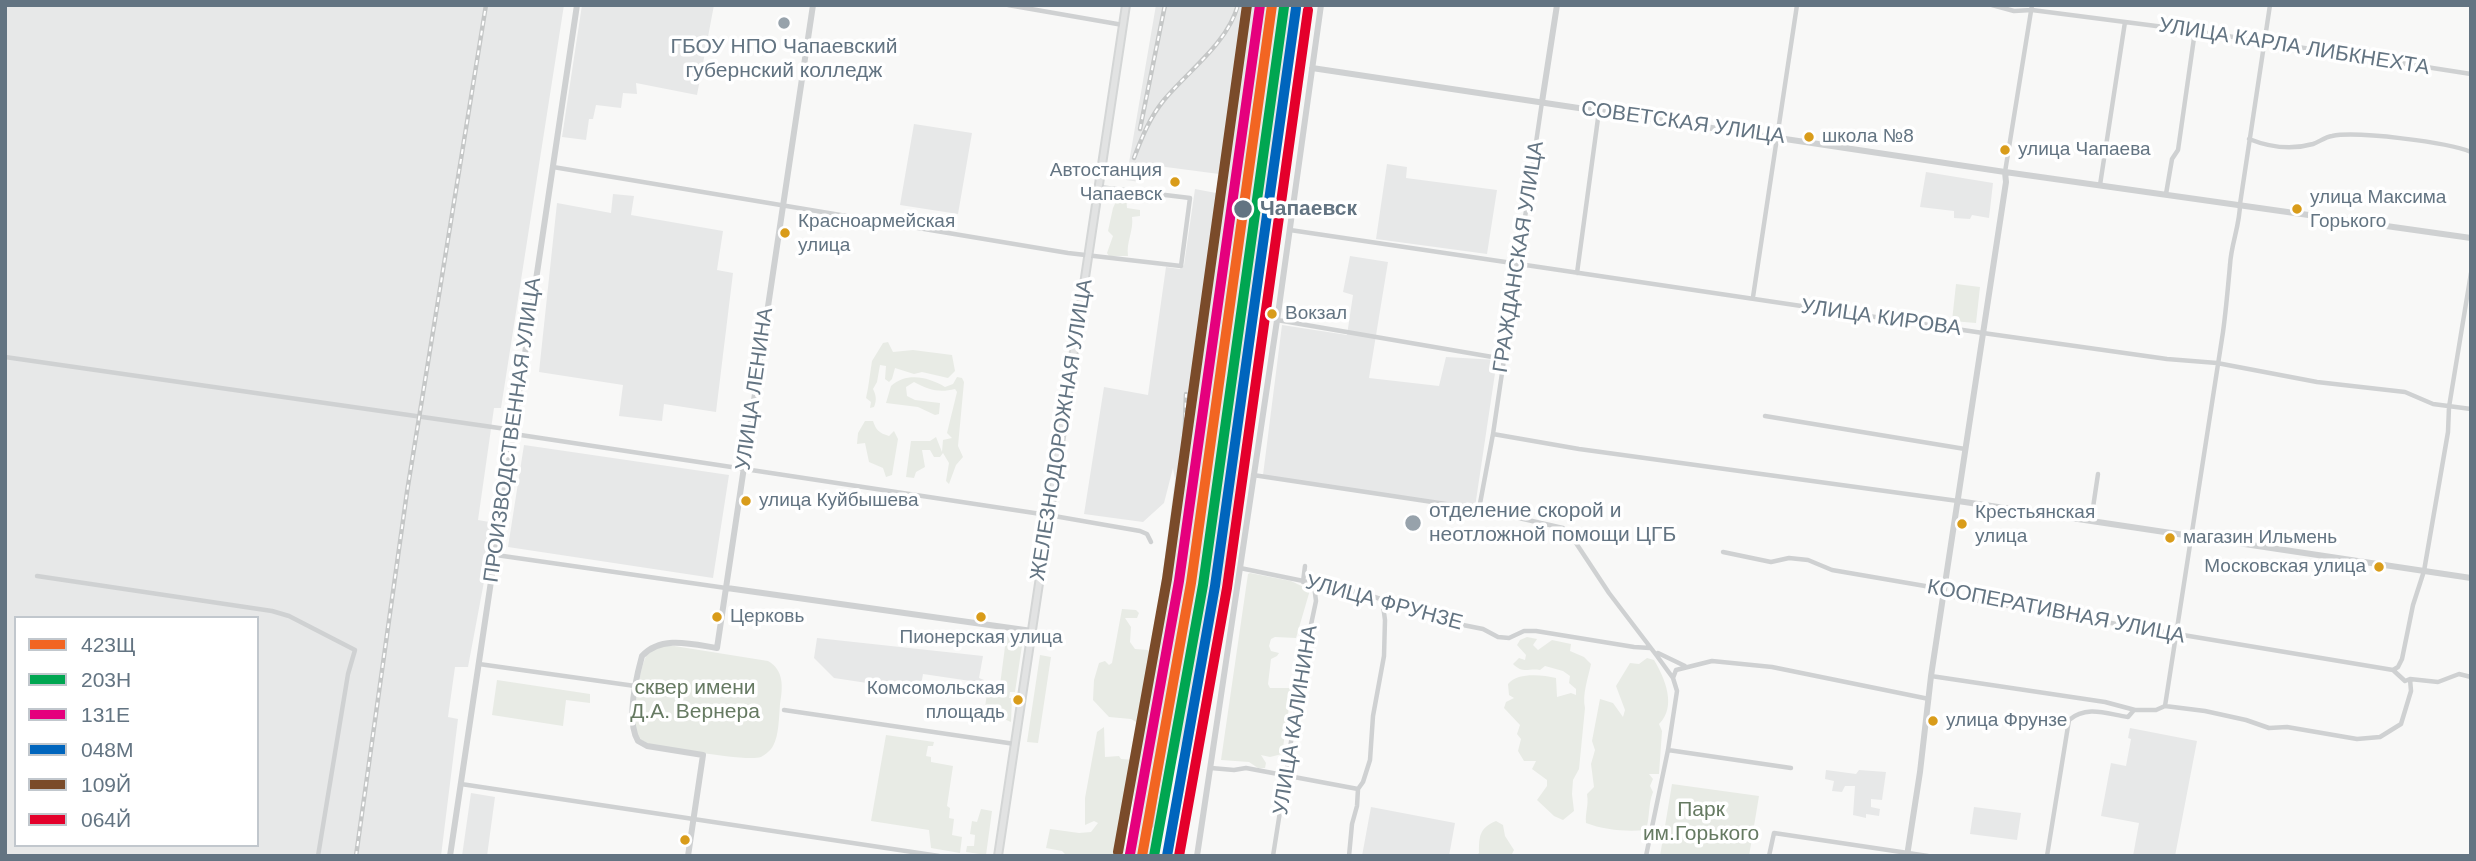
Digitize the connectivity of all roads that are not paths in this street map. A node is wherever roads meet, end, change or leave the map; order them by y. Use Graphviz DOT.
graph roads {
  1 [pos="577,5"];
  2 [pos="813,5"];
  3 [pos="1008,5"];
  4 [pos="1126,5"];
  5 [pos="1321,5"];
  6 [pos="1557,5"];
  7 [pos="1797,5"];
  8 [pos="1992,5"];
  9 [pos="2270,5"];
  10 [pos="2032,8"];
  11 [pos="2125,22"];
  12 [pos="1123,25"];
  13 [pos="2194,31"];
  14 [pos="2263,42"];
  15 [pos="1312,68"];
  16 [pos="2471,74"];
  17 [pos="1542,102"];
  18 [pos="1600,111"];
  19 [pos="1776,137"];
  20 [pos="2249,139"];
  21 [pos="2471,152"];
  22 [pos="552,167"];
  23 [pos="2005,172"];
  24 [pos="2101,185"];
  25 [pos="1099,187"];
  26 [pos="2166,194"];
  27 [pos="2240,204"];
  28 [pos="783,205"];
  29 [pos="1290,230"];
  30 [pos="2471,238"];
  31 [pos="1088,256"];
  32 [pos="1518,263"];
  33 [pos="1577,273"];
  34 [pos="2471,273"];
  35 [pos="1753,297"];
  36 [pos="1277,320"];
  37 [pos="1983,333"];
  38 [pos="5,357"];
  39 [pos="1504,359"];
  40 [pos="2217,363"];
  41 [pos="2449,407"];
  42 [pos="2471,409"];
  43 [pos="1765,416"];
  44 [pos="514,432"];
  45 [pos="1493,434"];
  46 [pos="1965,449"];
  47 [pos="743,468"];
  48 [pos="2098,474"];
  49 [pos="1253,475"];
  50 [pos="1958,501"];
  51 [pos="1479,509"];
  52 [pos="1049,515"];
  53 [pos="2091,521"];
  54 [pos="2192,536"];
  55 [pos="1151,542"];
  56 [pos="1723,552"];
  57 [pos="496,555"];
  58 [pos="1305,566"];
  59 [pos="1240,568"];
  60 [pos="2424,571"];
  61 [pos="37,576"];
  62 [pos="2471,578"];
  63 [pos="1303,582"];
  64 [pos="1314,584"];
  65 [pos="727,588"];
  66 [pos="1943,595"];
  67 [pos="1382,598"];
  68 [pos="1032,631"];
  69 [pos="2177,635"];
  70 [pos="1652,650"];
  71 [pos="479,664"];
  72 [pos="1685,666"];
  73 [pos="2393,670"];
  74 [pos="1931,676"];
  75 [pos="2471,677"];
  76 [pos="1673,678"];
  77 [pos="2410,680"];
  78 [pos="636,686"];
  79 [pos="1929,699"];
  80 [pos="2165,706"];
  81 [pos="784,710"];
  82 [pos="2134,710"];
  83 [pos="1015,744"];
  84 [pos="1668,750"];
  85 [pos="1211,768"];
  86 [pos="1791,768"];
  87 [pos="1286,776"];
  88 [pos="461,784"];
  89 [pos="1358,789"];
  90 [pos="693,820"];
  91 [pos="1907,854"];
  92 [pos="318,856"];
  93 [pos="450,856"];
  94 [pos="688,856"];
  95 [pos="939,856"];
  96 [pos="998,856"];
  97 [pos="1197,856"];
  98 [pos="1273,856"];
  99 [pos="1349,856"];
  100 [pos="1646,856"];
  101 [pos="1769,856"];
  102 [pos="1928,856"];
  103 [pos="2047,856"];
  1 -- 22 [label="street, ПРОИЗВОДСТВЕННАЯ УЛИЦА"];
  2 -- 28 [label="street, УЛИЦА ЛЕНИНА"];
  3 -- 12 [label="street"];
  4 -- 12 [label="main road, ЖЕЛЕЗНОДОРОЖНАЯ УЛИЦА"];
  5 -- 15 [label="street"];
  6 -- 17 [label="street, ГРАЖДАНСКАЯ УЛИЦА"];
  7 -- 19 [label="street"];
  8 -- 10 [label="street, УЛИЦА КАРЛА ЛИБКНЕХТА"];
  9 -- 14 [label="street"];
  10 -- 11 [label="street, УЛИЦА КАРЛА ЛИБКНЕХТА"];
  10 -- 23 [label="street"];
  11 -- 13 [label="street, УЛИЦА КАРЛА ЛИБКНЕХТА"];
  11 -- 24 [label="street"];
  12 -- 25 [label="main road, ЖЕЛЕЗНОДОРОЖНАЯ УЛИЦА"];
  13 -- 14 [label="street, УЛИЦА КАРЛА ЛИБКНЕХТА"];
  13 -- 26 [label="street"];
  14 -- 16 [label="street, УЛИЦА КАРЛА ЛИБКНЕХТА"];
  14 -- 20 [label="street"];
  15 -- 17 [label="street, СОВЕТСКАЯ УЛИЦА"];
  15 -- 29 [label="street"];
  17 -- 18 [label="street, СОВЕТСКАЯ УЛИЦА"];
  17 -- 32 [label="street, ГРАЖДАНСКАЯ УЛИЦА"];
  18 -- 19 [label="street, СОВЕТСКАЯ УЛИЦА"];
  18 -- 33 [label="street"];
  19 -- 23 [label="street, СОВЕТСКАЯ УЛИЦА"];
  19 -- 35 [label="street"];
  20 -- 21 [label="street"];
  20 -- 27 [label="street"];
  22 -- 28 [label="street"];
  22 -- 44 [label="street, ПРОИЗВОДСТВЕННАЯ УЛИЦА"];
  23 -- 24 [label="street, СОВЕТСКАЯ УЛИЦА"];
  23 -- 37 [label="street"];
  24 -- 26 [label="street, СОВЕТСКАЯ УЛИЦА"];
  25 -- 31 [label="main road, ЖЕЛЕЗНОДОРОЖНАЯ УЛИЦА"];
  25 -- 31 [label="street"];
  26 -- 27 [label="street, СОВЕТСКАЯ УЛИЦА"];
  27 -- 30 [label="street, СОВЕТСКАЯ УЛИЦА"];
  27 -- 40 [label="street"];
  28 -- 31 [label="street"];
  28 -- 47 [label="street, УЛИЦА ЛЕНИНА"];
  29 -- 32 [label="street, УЛИЦА КИРОВА"];
  29 -- 36 [label="street"];
  31 -- 52 [label="main road, ЖЕЛЕЗНОДОРОЖНАЯ УЛИЦА"];
  32 -- 33 [label="street, УЛИЦА КИРОВА"];
  32 -- 39 [label="street, ГРАЖДАНСКАЯ УЛИЦА"];
  33 -- 35 [label="street, УЛИЦА КИРОВА"];
  34 -- 41 [label="street"];
  35 -- 37 [label="street, УЛИЦА КИРОВА"];
  36 -- 39 [label="street"];
  36 -- 49 [label="street"];
  37 -- 40 [label="street, УЛИЦА КИРОВА"];
  37 -- 46 [label="street"];
  38 -- 44 [label="street"];
  39 -- 45 [label="street, ГРАЖДАНСКАЯ УЛИЦА"];
  40 -- 41 [label="street, УЛИЦА КИРОВА"];
  40 -- 54 [label="street"];
  41 -- 42 [label="street, УЛИЦА КИРОВА"];
  41 -- 60 [label="street"];
  43 -- 46 [label="street"];
  44 -- 47 [label="street"];
  44 -- 57 [label="street, ПРОИЗВОДСТВЕННАЯ УЛИЦА"];
  45 -- 50 [label="street"];
  45 -- 51 [label="street, ГРАЖДАНСКАЯ УЛИЦА"];
  46 -- 50 [label="street"];
  47 -- 52 [label="street"];
  47 -- 65 [label="street, УЛИЦА ЛЕНИНА"];
  48 -- 53 [label="street"];
  49 -- 51 [label="street"];
  49 -- 59 [label="street"];
  50 -- 53 [label="street"];
  50 -- 66 [label="street"];
  51 -- 70 [label="street"];
  52 -- 55 [label="street"];
  52 -- 68 [label="main road, ЖЕЛЕЗНОДОРОЖНАЯ УЛИЦА"];
  53 -- 54 [label="street"];
  54 -- 60 [label="street"];
  54 -- 69 [label="street"];
  56 -- 66 [label="street, КООПЕРАТИВНАЯ УЛИЦА"];
  57 -- 65 [label="street"];
  57 -- 71 [label="street, ПРОИЗВОДСТВЕННАЯ УЛИЦА"];
  58 -- 63 [label="street"];
  59 -- 63 [label="street, УЛИЦА ФРУНЗЕ"];
  59 -- 85 [label="street"];
  60 -- 62 [label="street"];
  60 -- 73 [label="street"];
  61 -- 92 [label="street"];
  63 -- 64 [label="street, УЛИЦА ФРУНЗЕ"];
  64 -- 67 [label="street, УЛИЦА ФРУНЗЕ"];
  64 -- 87 [label="street, УЛИЦА КАЛИНИНА"];
  65 -- 68 [label="street"];
  65 -- 78 [label="street, УЛИЦА ЛЕНИНА"];
  66 -- 69 [label="street, КООПЕРАТИВНАЯ УЛИЦА"];
  66 -- 74 [label="street"];
  67 -- 70 [label="street, УЛИЦА ФРУНЗЕ"];
  67 -- 89 [label="street"];
  68 -- 83 [label="main road, ЖЕЛЕЗНОДОРОЖНАЯ УЛИЦА"];
  69 -- 73 [label="street, КООПЕРАТИВНАЯ УЛИЦА"];
  69 -- 80 [label="street"];
  70 -- 72 [label="street"];
  70 -- 76 [label="street"];
  71 -- 78 [label="street"];
  71 -- 88 [label="street, ПРОИЗВОДСТВЕННАЯ УЛИЦА"];
  72 -- 76 [label="street"];
  72 -- 79 [label="street"];
  73 -- 77 [label="street"];
  74 -- 79 [label="street"];
  74 -- 82 [label="street"];
  75 -- 77 [label="street"];
  76 -- 84 [label="street"];
  77 -- 80 [label="street"];
  78 -- 90 [label="street, УЛИЦА ЛЕНИНА"];
  79 -- 91 [label="street"];
  80 -- 82 [label="street"];
  81 -- 83 [label="street"];
  82 -- 103 [label="street"];
  83 -- 96 [label="main road, ЖЕЛЕЗНОДОРОЖНАЯ УЛИЦА"];
  84 -- 86 [label="street"];
  84 -- 100 [label="street"];
  85 -- 87 [label="street"];
  85 -- 97 [label="street"];
  87 -- 89 [label="street"];
  87 -- 98 [label="street, УЛИЦА КАЛИНИНА"];
  88 -- 90 [label="street"];
  88 -- 93 [label="street, ПРОИЗВОДСТВЕННАЯ УЛИЦА"];
  89 -- 99 [label="street"];
  90 -- 94 [label="street, УЛИЦА ЛЕНИНА"];
  90 -- 95 [label="street"];
  91 -- 101 [label="street"];
  91 -- 102 [label="street"];
}
